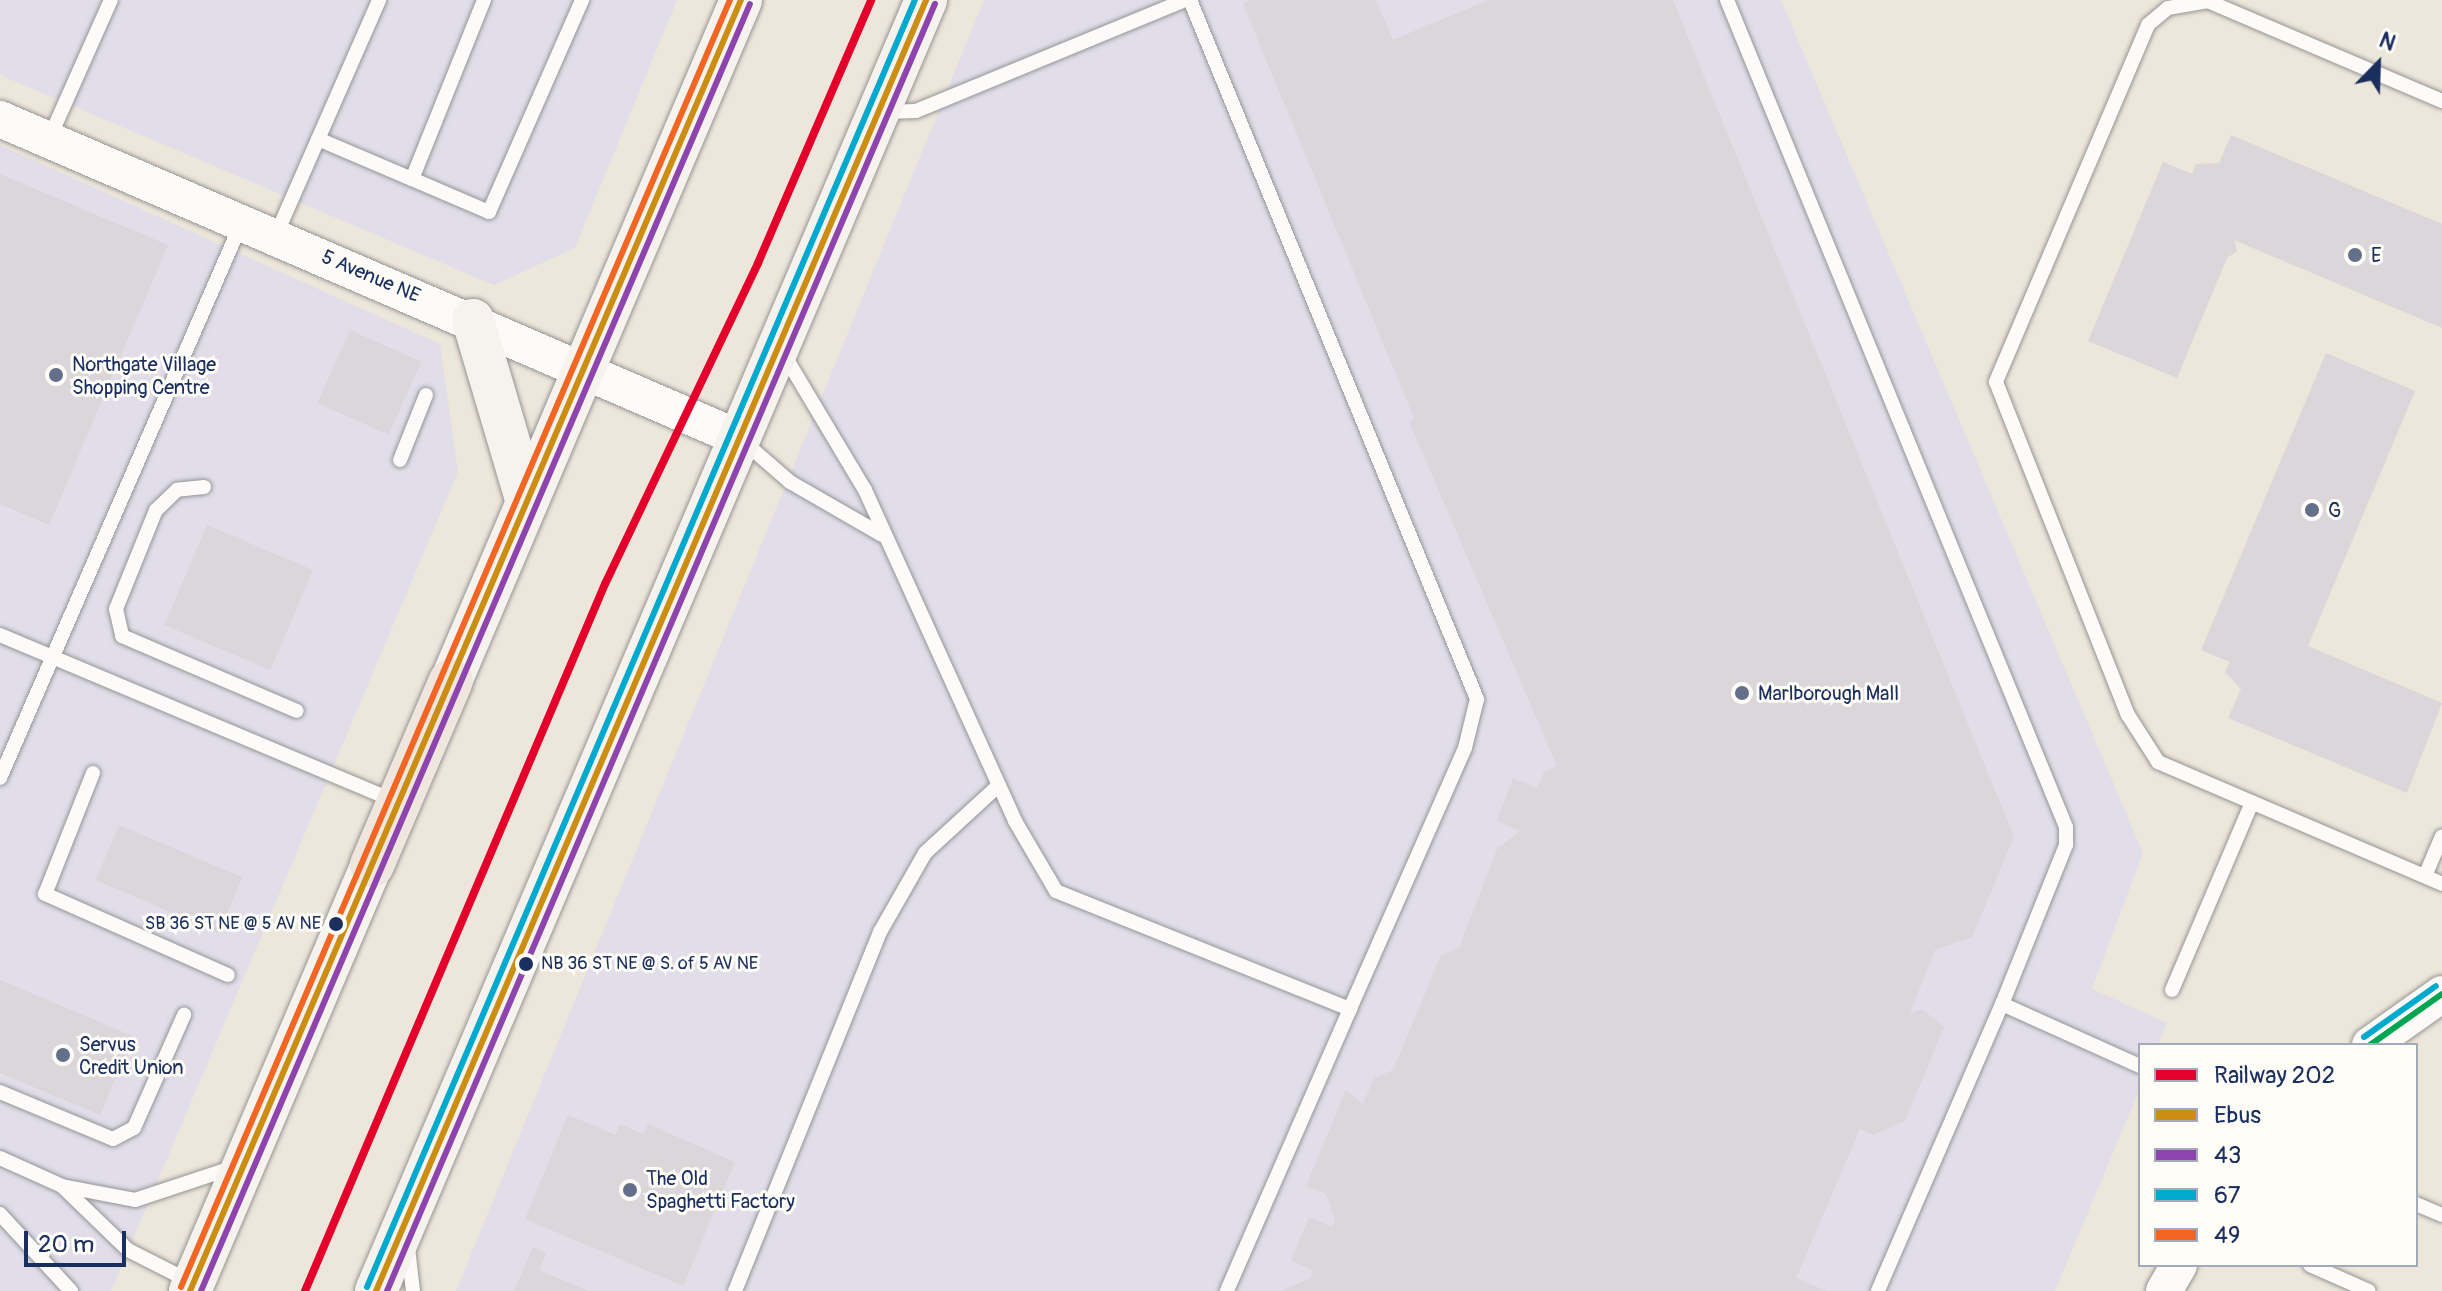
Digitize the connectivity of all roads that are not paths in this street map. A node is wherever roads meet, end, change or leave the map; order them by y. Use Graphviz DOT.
graph roads {
  1 [pos="111,0"];
  2 [pos="379,0"];
  3 [pos="484,0"];
  4 [pos="582,0"];
  5 [pos="741,0"];
  6 [pos="926,0"];
  7 [pos="1187,0"];
  8 [pos="1727,0"];
  9 [pos="2442,101"];
  10 [pos="878,112"];
  11 [pos="0,119"];
  12 [pos="318,139"];
  13 [pos="49,140"];
  14 [pos="412,179"];
  15 [pos="243,220"];
  16 [pos="276,235"];
  17 [pos="473,320"];
  18 [pos="778,346"];
  19 [pos="586,369"];
  20 [pos="426,395"];
  21 [pos="739,438"];
  22 [pos="400,460"];
  23 [pos="204,487"];
  24 [pos="527,502"];
  25 [pos="882,536"];
  26 [pos="0,635"];
  27 [pos="52,658"];
  28 [pos="451,681"];
  29 [pos="297,711"];
  30 [pos="93,773"];
  31 [pos="0,778"];
  32 [pos="999,785"];
  33 [pos="2252,802"];
  34 [pos="399,803"];
  35 [pos="2442,836"];
  36 [pos="372,865"];
  37 [pos="2425,876"];
  38 [pos="2442,884"];
  39 [pos="228,975"];
  40 [pos="2172,990"];
  41 [pos="2442,994"];
  42 [pos="2002,1004"];
  43 [pos="1350,1009"];
  44 [pos="184,1015"];
  45 [pos="2373,1043"];
  46 [pos="2138,1065"];
  47 [pos="0,1092"];
  48 [pos="0,1158"];
  49 [pos="243,1163"];
  50 [pos="62,1186"];
  51 [pos="2418,1205"];
  52 [pos="0,1214"];
  53 [pos="2442,1215"];
  54 [pos="405,1223"];
  55 [pos="2178,1267"];
  56 [pos="2315,1267"];
  57 [pos="198,1288"];
  58 [pos="74,1289"];
  59 [pos="376,1291"];
  60 [pos="413,1291"];
  61 [pos="735,1291"];
  62 [pos="1227,1291"];
  63 [pos="1878,1291"];
  64 [pos="2164,1291"];
  65 [pos="2369,1291"];
  1 -- 13 [label="lane"];
  2 -- 12 [label="lane"];
  3 -- 14 [label="lane"];
  4 -- 14 [label="lane"];
  5 -- 19 [label="main road"];
  6 -- 10 [label="main road"];
  7 -- 10 [label="lane"];
  7 -- 43 [label="lane"];
  8 -- 42 [label="lane"];
  9 -- 33 [label="lane"];
  10 -- 18 [label="main road"];
  11 -- 13 [label="street, 5 Avenue NE"];
  12 -- 14 [label="lane"];
  12 -- 16 [label="lane"];
  13 -- 15 [label="street, 5 Avenue NE"];
  15 -- 16 [label="street, 5 Avenue NE"];
  15 -- 27 [label="lane"];
  16 -- 17 [label="street, 5 Avenue NE"];
  17 -- 19 [label="street, 5 Avenue NE"];
  17 -- 24 [label="main road"];
  18 -- 21 [label="main road"];
  18 -- 25 [label="lane"];
  19 -- 21 [label="street, 5 Avenue NE"];
  19 -- 24 [label="main road"];
  20 -- 22 [label="lane"];
  21 -- 25 [label="lane"];
  21 -- 54 [label="main road"];
  23 -- 29 [label="lane"];
  24 -- 28 [label="main road"];
  25 -- 32 [label="lane"];
  26 -- 27 [label="lane"];
  27 -- 31 [label="lane"];
  27 -- 34 [label="lane"];
  28 -- 34 [label="main road"];
  30 -- 39 [label="lane"];
  32 -- 43 [label="lane"];
  32 -- 61 [label="lane"];
  33 -- 37 [label="lane"];
  33 -- 40 [label="lane"];
  34 -- 36 [label="main road"];
  35 -- 37 [label="lane"];
  36 -- 49 [label="main road"];
  37 -- 38 [label="lane"];
  41 -- 45 [label="street"];
  42 -- 46 [label="lane"];
  42 -- 63 [label="lane"];
  43 -- 62 [label="lane"];
  44 -- 47 [label="lane"];
  48 -- 50 [label="lane"];
  49 -- 50 [label="lane"];
  49 -- 57 [label="main road"];
  50 -- 57 [label="lane"];
  51 -- 53 [label="lane"];
  52 -- 58 [label="lane"];
  54 -- 59 [label="main road"];
  54 -- 60 [label="lane"];
  55 -- 64 [label="street"];
  56 -- 65 [label="lane"];
}
